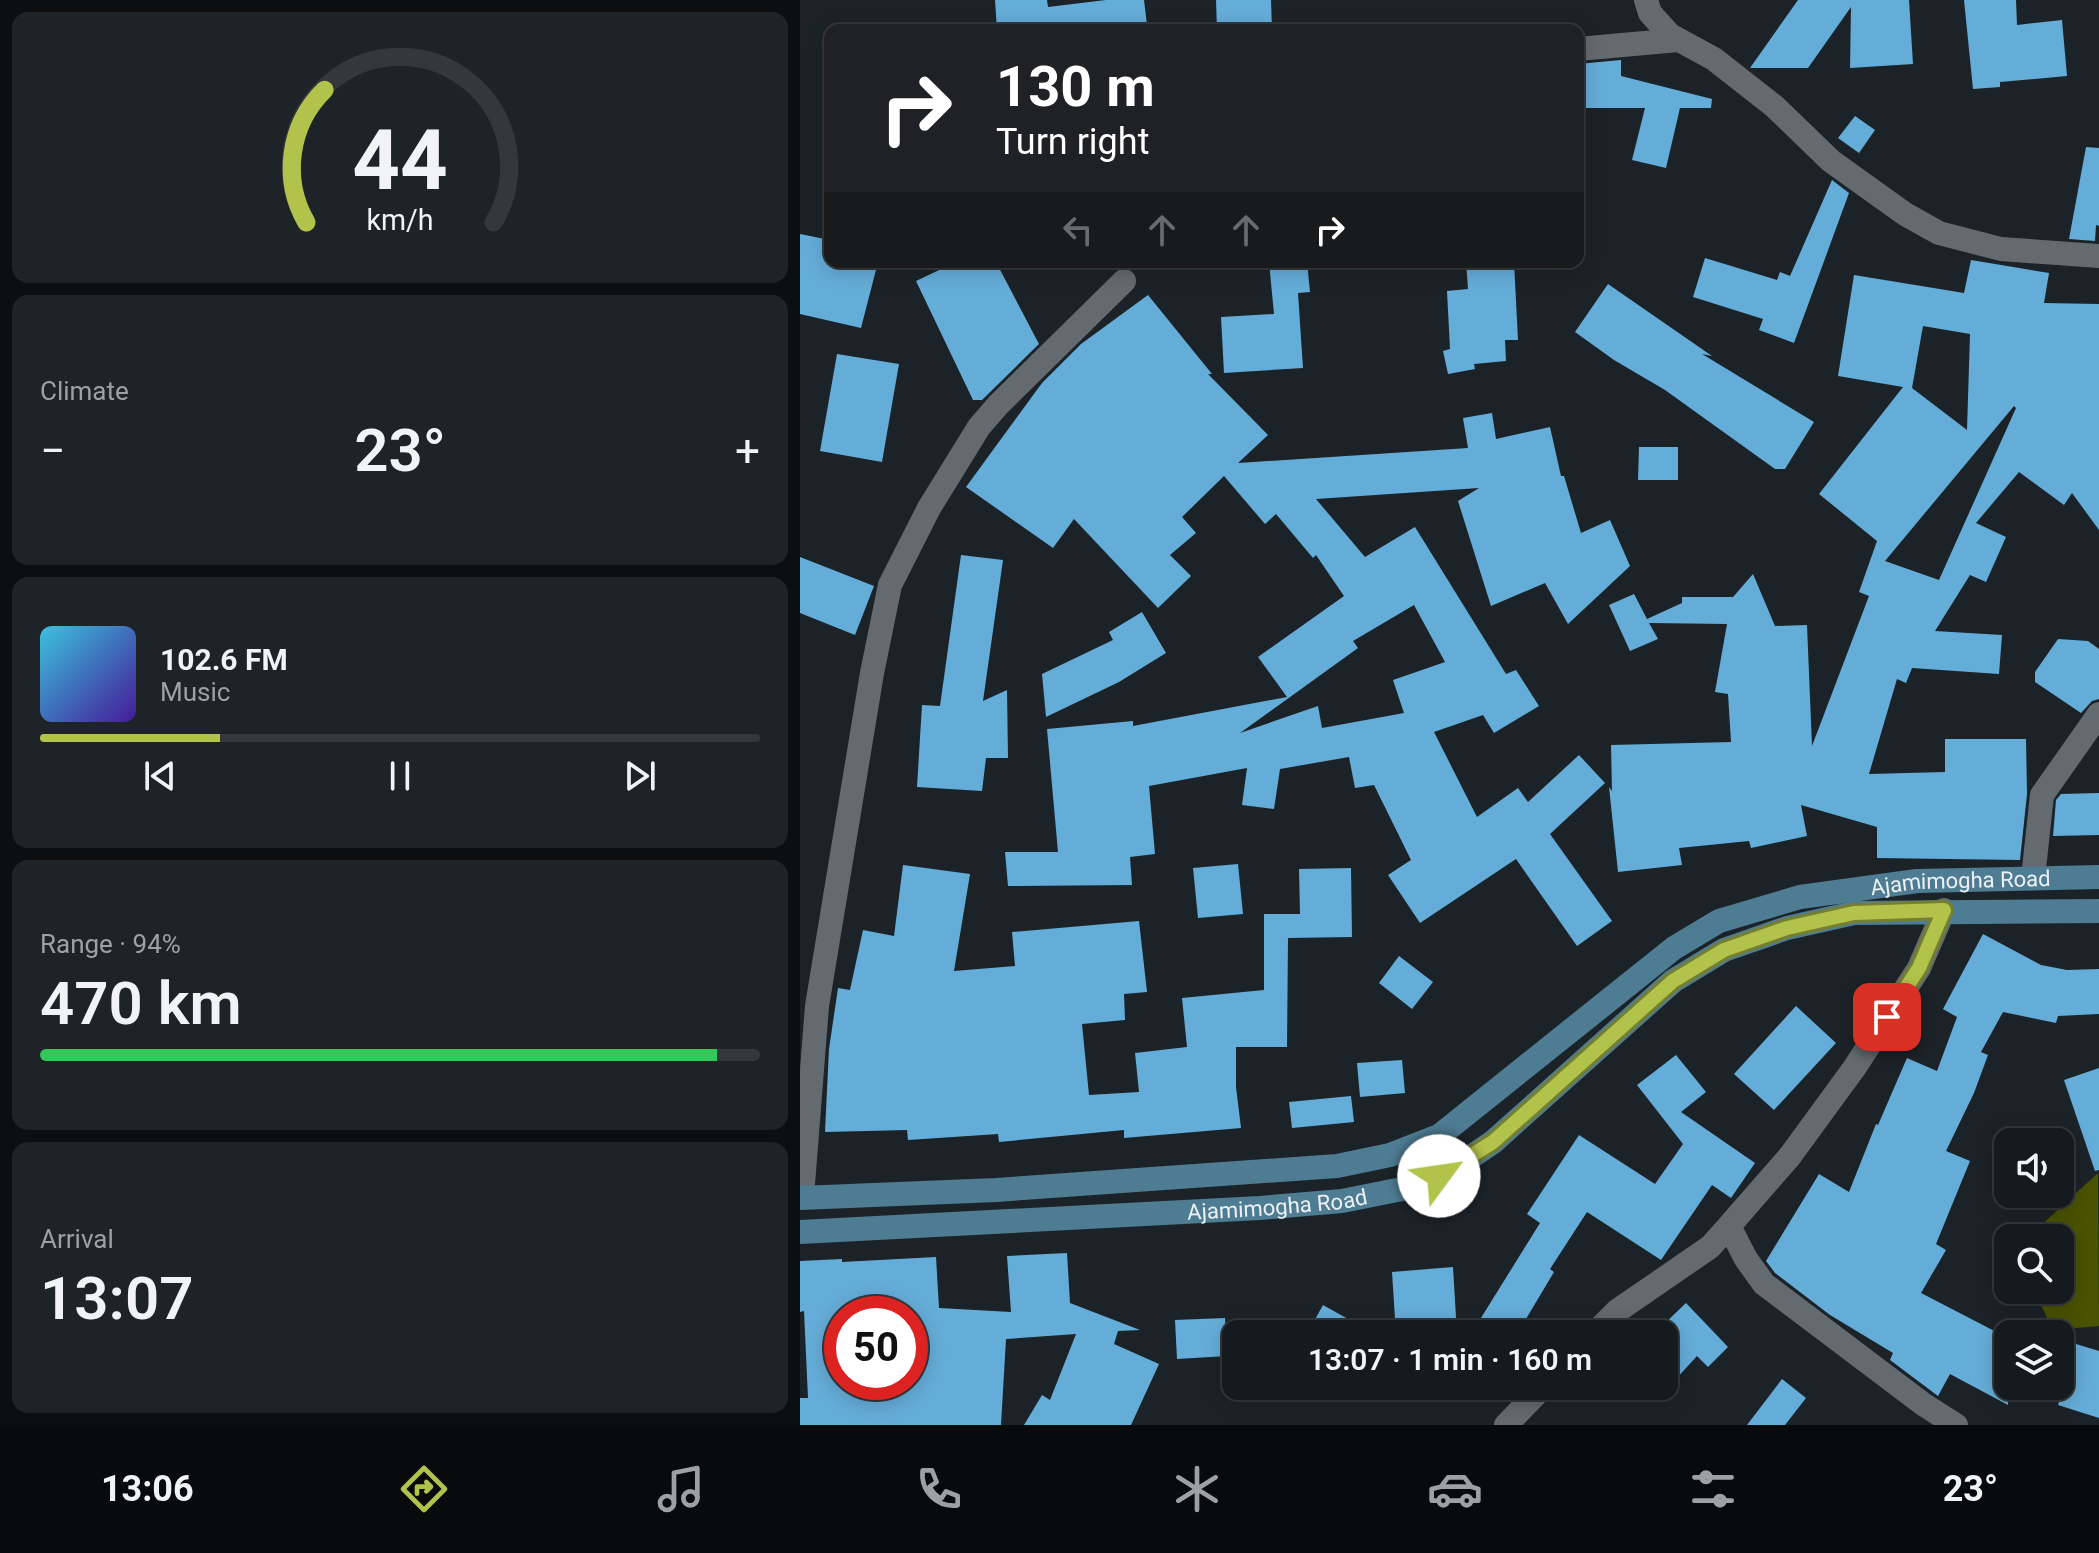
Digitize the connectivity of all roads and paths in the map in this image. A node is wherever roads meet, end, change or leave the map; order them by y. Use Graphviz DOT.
graph roads {
  1 [pos="1646,0"];
  2 [pos="1678,40"];
  3 [pos="1584,48"];
  4 [pos="2099,256"];
  5 [pos="1124,281"];
  6 [pos="2099,714"];
  7 [pos="2099,877"];
  8 [pos="2033,878"];
  9 [pos="1944,910"];
  10 [pos="2099,911"];
  11 [pos="801,1198"];
  12 [pos="1729,1226"];
  13 [pos="800,1232"];
  14 [pos="1608,1320"];
  15 [pos="1530,1400"];
  16 [pos="1506,1425"];
  17 [pos="1956,1425"];
  1 -- 2 [label="street"];
  2 -- 3 [label="street"];
  2 -- 4 [label="street"];
  5 -- 11 [label="street"];
  6 -- 8 [label="street"];
  7 -- 8 [label="main road, Ajamimogha Road"];
  8 -- 11 [label="main road, Ajamimogha Road"];
  9 -- 10 [label="main road, Ajamimogha Road"];
  9 -- 12 [label="street"];
  9 -- 13 [label="main road, Ajamimogha Road"];
  12 -- 14 [label="street"];
  12 -- 17 [label="street"];
  15 -- 16 [label="street"];
}
